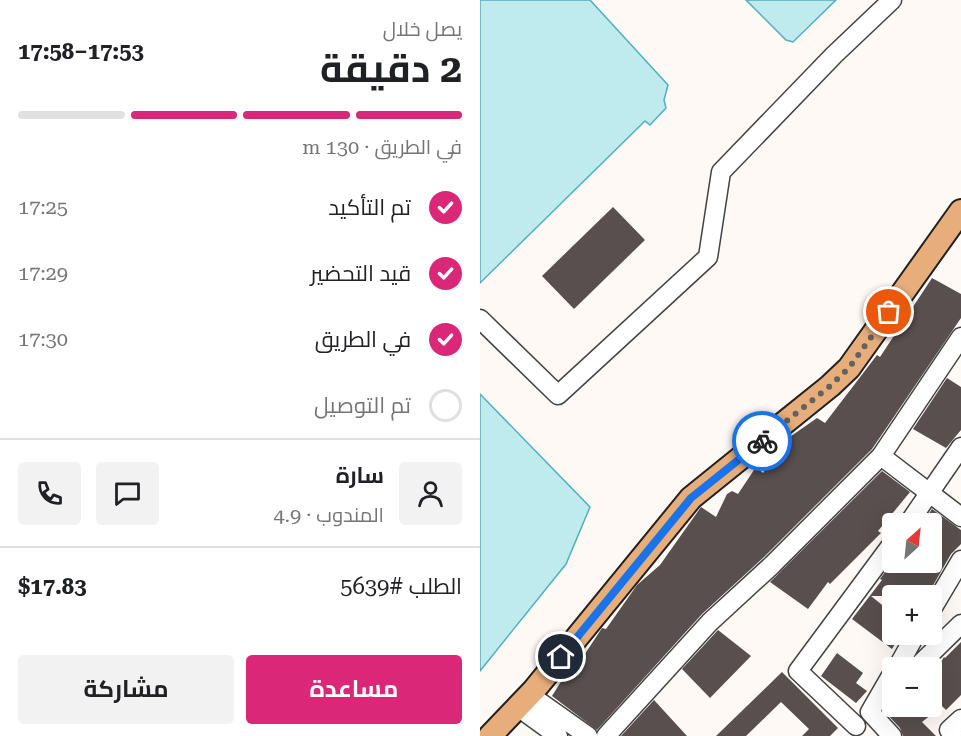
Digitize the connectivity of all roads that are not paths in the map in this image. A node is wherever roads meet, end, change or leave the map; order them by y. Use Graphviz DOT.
graph roads {
  1 [pos="892,0"];
  2 [pos="961,211"];
  3 [pos="480,319"];
  4 [pos="961,337"];
  5 [pos="961,447"];
  6 [pos="881,456"];
  7 [pos="930,494"];
  8 [pos="916,513"];
  9 [pos="961,517"];
  10 [pos="882,558"];
  11 [pos="961,560"];
  12 [pos="956,580"];
  13 [pos="942,597"];
  14 [pos="961,624"];
  15 [pos="927,657"];
  16 [pos="882,691"];
  17 [pos="882,700"];
  18 [pos="524,701"];
  19 [pos="870,712"];
  20 [pos="961,719"];
  21 [pos="851,731"];
  22 [pos="490,736"];
  23 [pos="558,736"];
  24 [pos="588,736"];
  25 [pos="606,736"];
  26 [pos="892,736"];
  27 [pos="954,736"];
  1 -- 3 [label="street"];
  2 -- 18 [label="main road"];
  4 -- 6 [label="street"];
  5 -- 7 [label="street"];
  6 -- 7 [label="street"];
  6 -- 25 [label="street"];
  7 -- 8 [label="street"];
  7 -- 9 [label="street"];
  10 -- 21 [label="street"];
  11 -- 12 [label="street"];
  12 -- 13 [label="street"];
  14 -- 15 [label="street"];
  16 -- 19 [label="street"];
  17 -- 19 [label="street"];
  18 -- 22 [label="main road"];
  18 -- 23 [label="street"];
  18 -- 24 [label="street"];
  19 -- 21 [label="street"];
  19 -- 26 [label="street"];
  20 -- 27 [label="street"];
}
